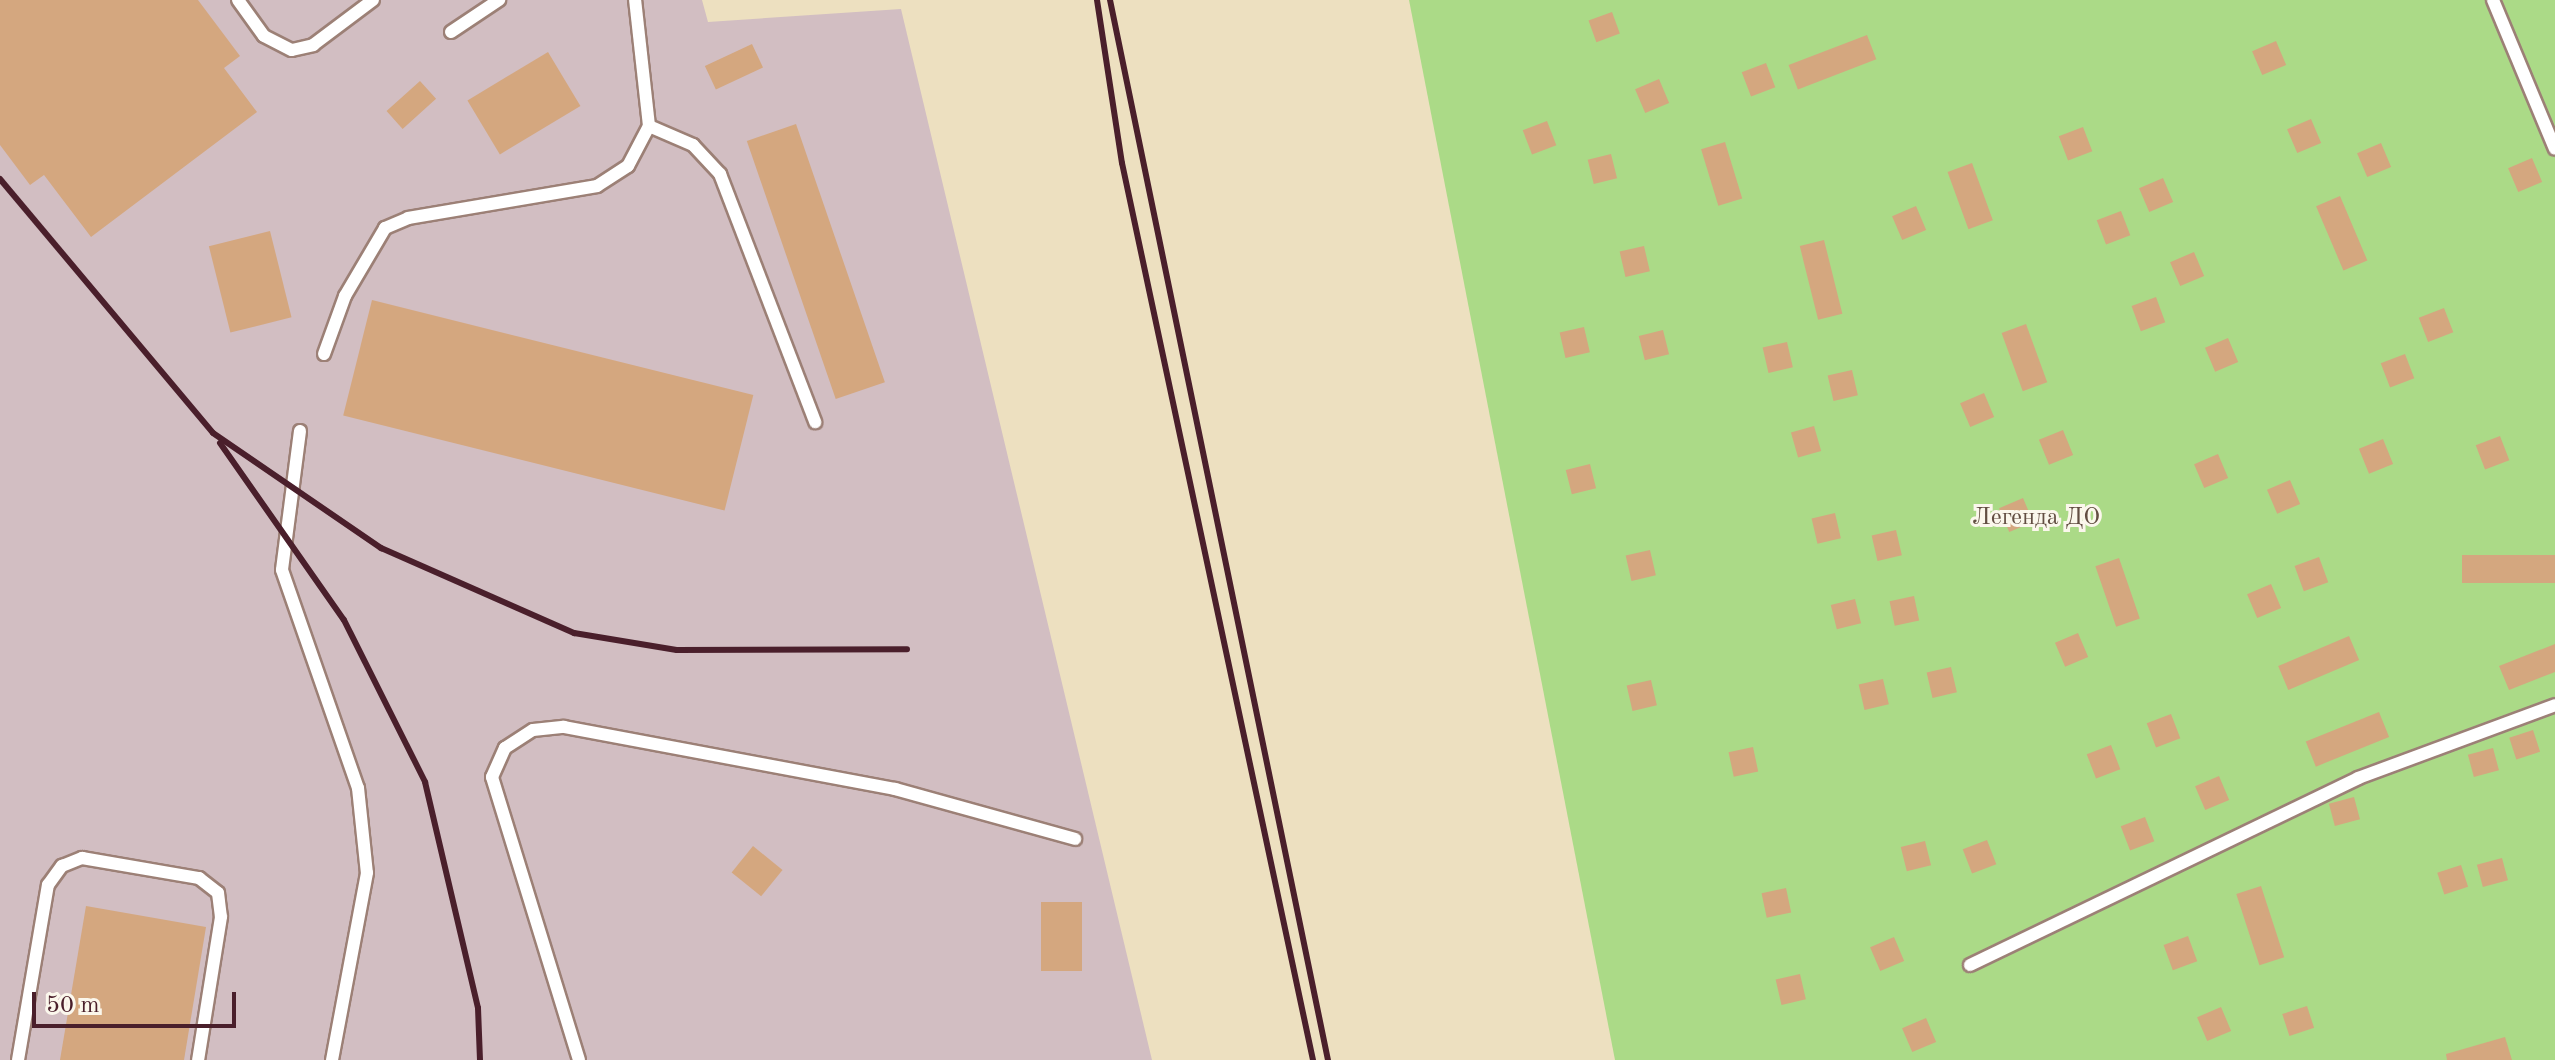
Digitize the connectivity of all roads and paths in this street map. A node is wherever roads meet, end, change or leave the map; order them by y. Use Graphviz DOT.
graph roads {
  1 [pos="238,0"];
  2 [pos="373,0"];
  3 [pos="499,0"];
  4 [pos="635,0"];
  5 [pos="2493,0"];
  6 [pos="451,32"];
  7 [pos="649,126"];
  8 [pos="2555,149"];
  9 [pos="324,354"];
  10 [pos="815,422"];
  11 [pos="300,431"];
  12 [pos="2555,705"];
  13 [pos="1075,839"];
  14 [pos="1970,965"];
  15 [pos="18,1060"];
  16 [pos="198,1060"];
  17 [pos="332,1060"];
  18 [pos="579,1060"];
  1 -- 2 [label="lane"];
  3 -- 6 [label="lane"];
  4 -- 7 [label="lane"];
  5 -- 8 [label="lane"];
  7 -- 9 [label="lane"];
  7 -- 10 [label="lane"];
  11 -- 17 [label="lane"];
  12 -- 14 [label="lane"];
  13 -- 18 [label="lane"];
  15 -- 16 [label="lane"];
}
